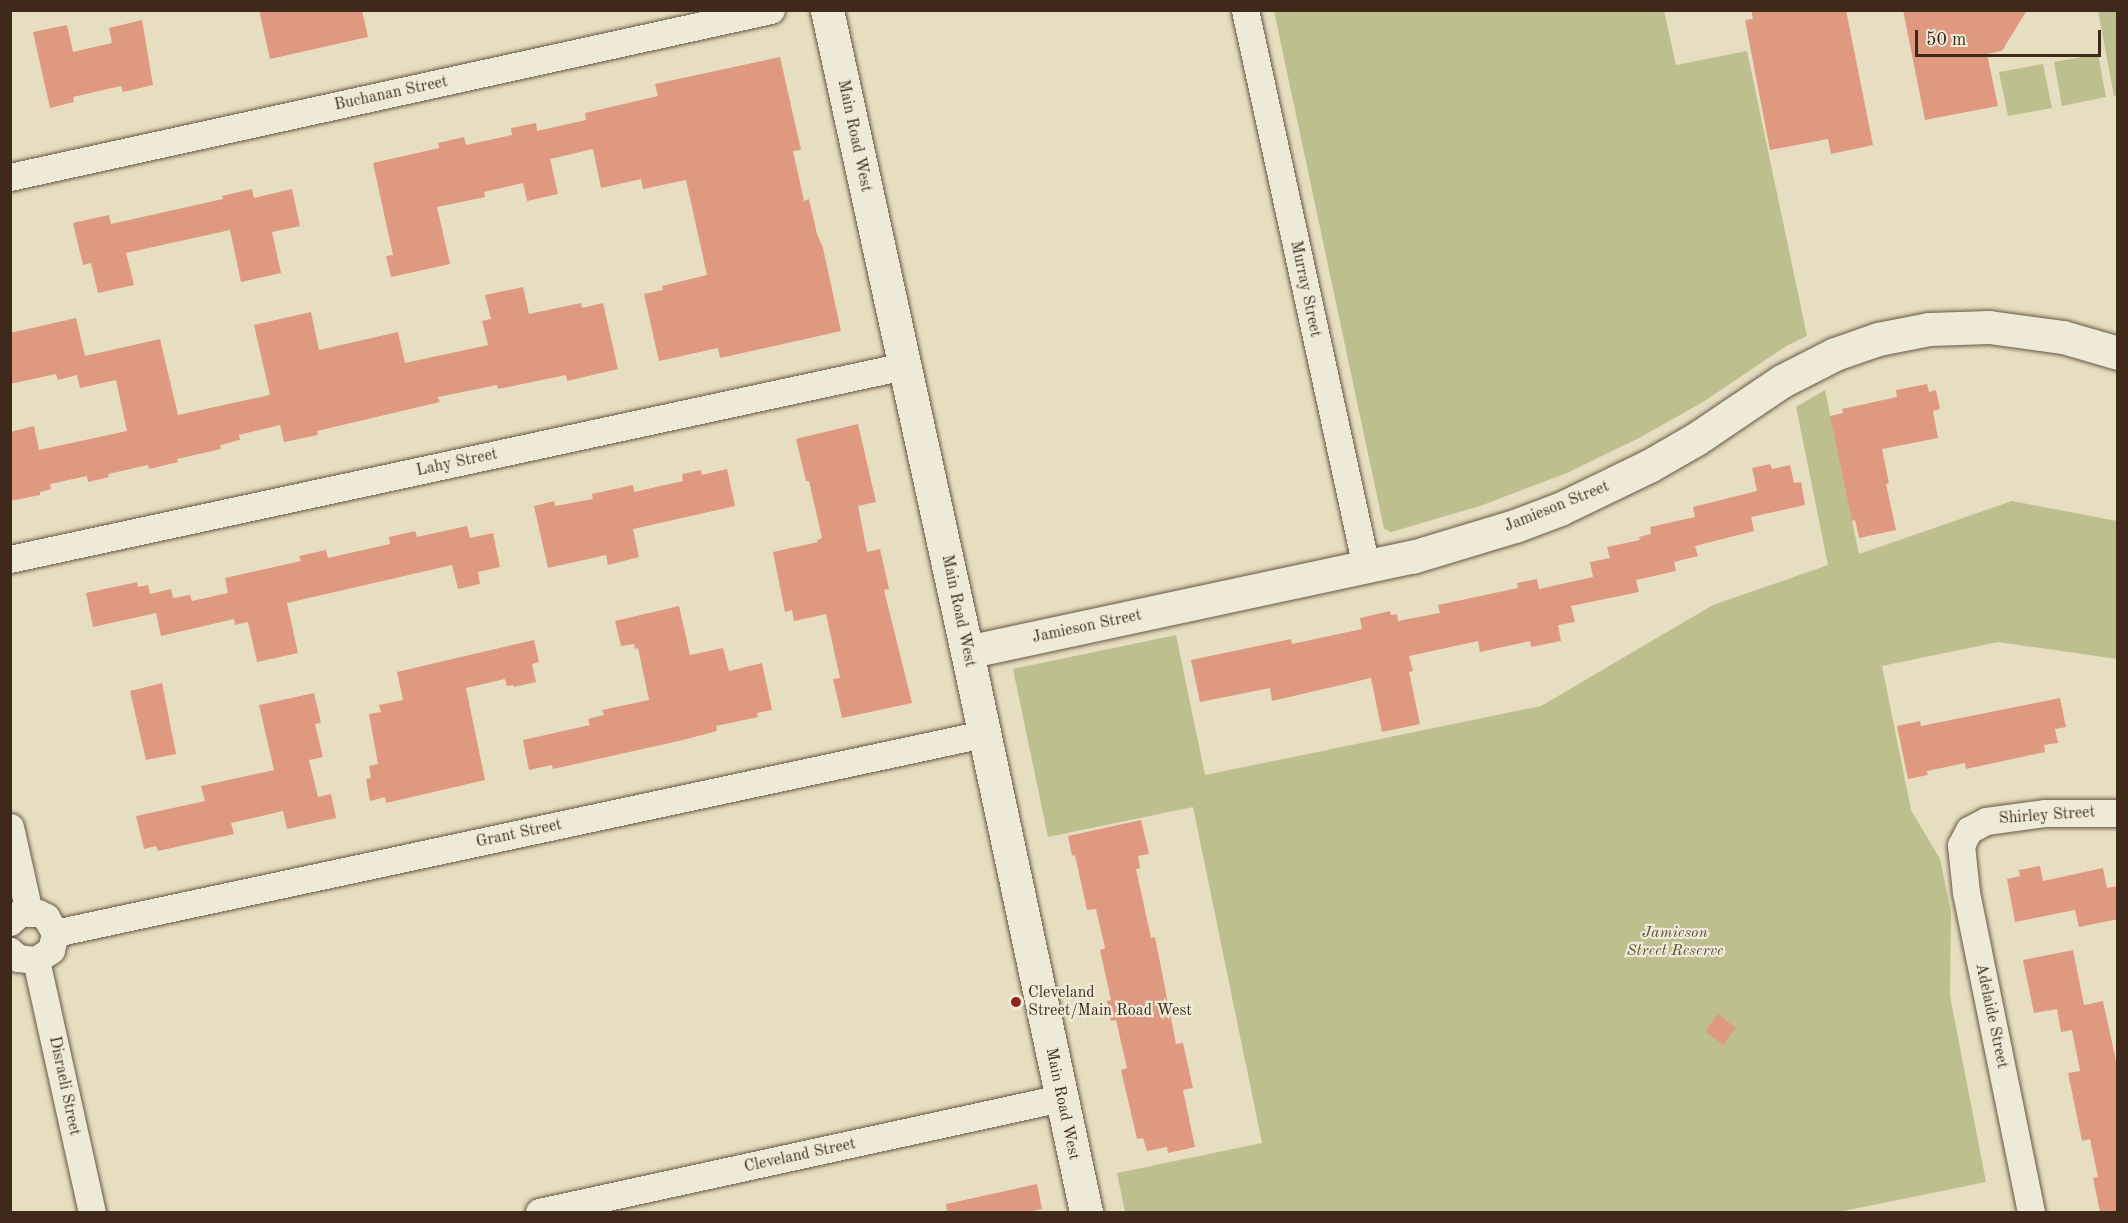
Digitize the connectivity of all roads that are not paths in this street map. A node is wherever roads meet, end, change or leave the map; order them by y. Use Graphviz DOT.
graph roads {
  1 [pos="771,10"];
  2 [pos="827,10"];
  3 [pos="1245,10"];
  4 [pos="10,177"];
  5 [pos="2118,353"];
  6 [pos="904,366"];
  7 [pos="10,559"];
  8 [pos="1366,567"];
  9 [pos="967,652"];
  10 [pos="983,734"];
  11 [pos="2118,813"];
  12 [pos="1977,824"];
  13 [pos="10,827"];
  14 [pos="20,917"];
  15 [pos="55,933"];
  16 [pos="10,951"];
  17 [pos="36,960"];
  18 [pos="1061,1098"];
  19 [pos="92,1212"];
  20 [pos="539,1212"];
  21 [pos="1086,1212"];
  22 [pos="2031,1212"];
  1 -- 4 [label="street, Buchanan Street"];
  2 -- 6 [label="main road, Main Road West"];
  3 -- 8 [label="street, Murray Street"];
  5 -- 8 [label="main road, Jamieson Street"];
  6 -- 7 [label="street, Lahy Street"];
  6 -- 9 [label="main road, Main Road West"];
  8 -- 9 [label="main road, Jamieson Street"];
  9 -- 10 [label="main road, Main Road West"];
  10 -- 15 [label="street, Grant Street"];
  10 -- 18 [label="main road, Main Road West"];
  11 -- 12 [label="street, Shirley Street"];
  12 -- 22 [label="street, Adelaide Street"];
  13 -- 14 [label="street"];
  14 -- 15 [label="street"];
  15 -- 17 [label="street"];
  16 -- 17 [label="street"];
  17 -- 19 [label="street, Disraeli Street"];
  18 -- 20 [label="street, Cleveland Street"];
  18 -- 21 [label="main road, Main Road West"];
}
